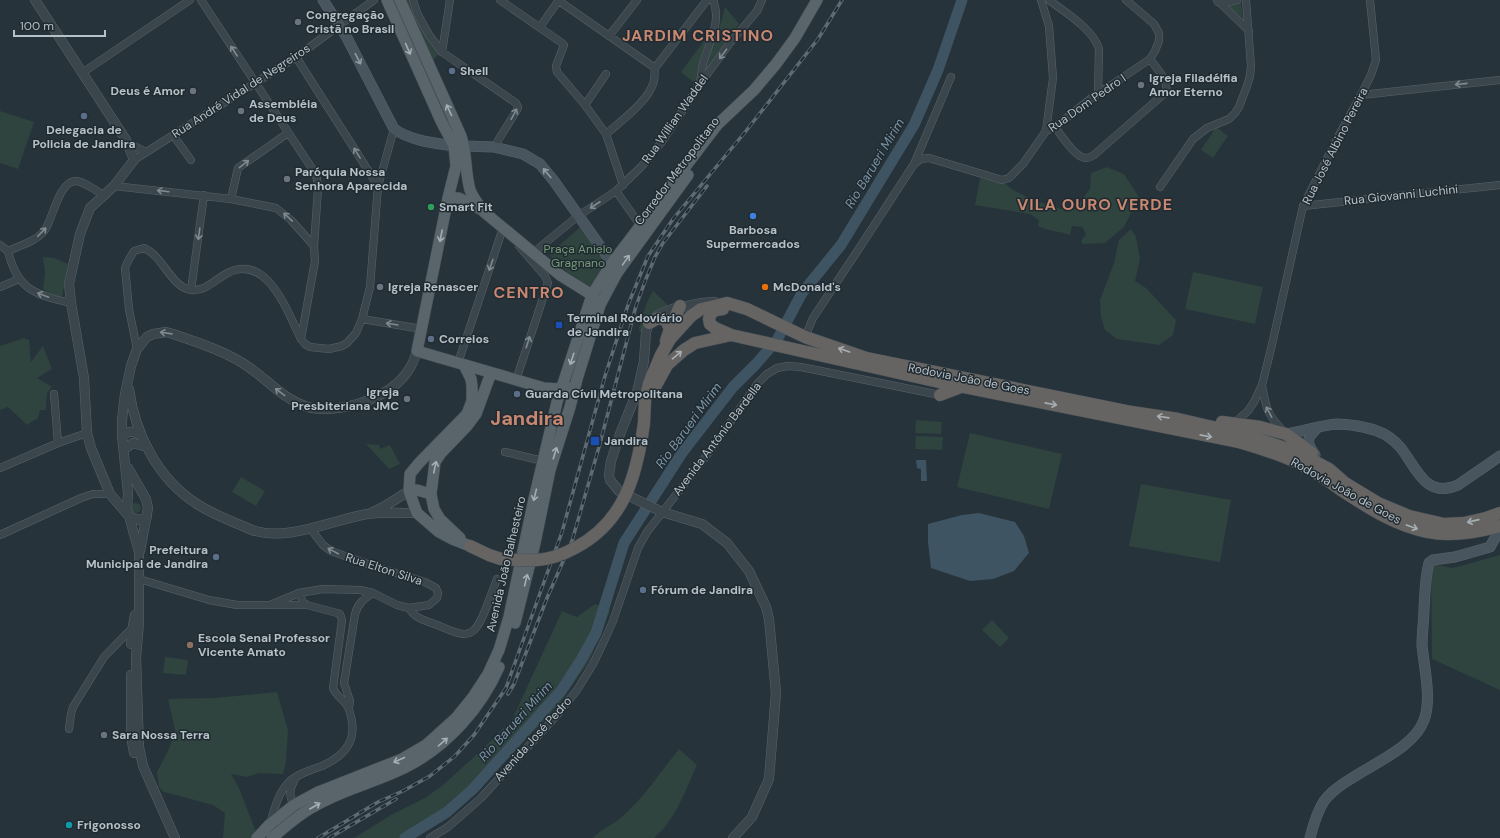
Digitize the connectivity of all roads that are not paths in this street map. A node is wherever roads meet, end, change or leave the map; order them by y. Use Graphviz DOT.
graph roads {
  1 [pos="35,0"];
  2 [pos="190,0"];
  3 [pos="201,0"];
  4 [pos="323,0"];
  5 [pos="374,0"];
  6 [pos="387,0"];
  7 [pos="413,0"];
  8 [pos="450,0"];
  9 [pos="500,0"];
  10 [pos="559,0"];
  11 [pos="638,0"];
  12 [pos="707,0"];
  13 [pos="713,0"];
  14 [pos="762,0"];
  15 [pos="1042,0"];
  16 [pos="1049,0"];
  17 [pos="1126,0"];
  18 [pos="1237,0"];
  19 [pos="1246,0"];
  20 [pos="1370,0"];
  21 [pos="822,1"];
  22 [pos="1218,1"];
  23 [pos="402,2"];
  24 [pos="339,25"];
  25 [pos="540,27"];
  26 [pos="1249,31"];
  27 [pos="609,36"];
  28 [pos="442,52"];
  29 [pos="296,57"];
  30 [pos="1150,59"];
  31 [pos="655,68"];
  32 [pos="82,72"];
  33 [pos="606,74"];
  34 [pos="951,78"];
  35 [pos="1500,80"];
  36 [pos="256,83"];
  37 [pos="700,84"];
  38 [pos="1098,93"];
  39 [pos="1362,95"];
  40 [pos="585,105"];
  41 [pos="1055,127"];
  42 [pos="394,129"];
  43 [pos="1046,132"];
  44 [pos="288,133"];
  45 [pos="606,134"];
  46 [pos="173,135"];
  47 [pos="128,144"];
  48 [pos="459,146"];
  49 [pos="494,147"];
  50 [pos="146,152"];
  51 [pos="134,160"];
  52 [pos="191,160"];
  53 [pos="914,164"];
  54 [pos="452,180"];
  55 [pos="469,183"];
  56 [pos="623,185"];
  57 [pos="1500,185"];
  58 [pos="114,186"];
  59 [pos="378,186"];
  60 [pos="1160,187"];
  61 [pos="616,191"];
  62 [pos="103,195"];
  63 [pos="204,195"];
  64 [pos="448,198"];
  65 [pos="231,199"];
  66 [pos="1303,206"];
  67 [pos="484,212"];
  68 [pos="578,216"];
  69 [pos="638,222"];
  70 [pos="503,228"];
  71 [pos="0,245"];
  72 [pos="314,246"];
  73 [pos="8,252"];
  74 [pos="534,252"];
  75 [pos="612,263"];
  76 [pos="19,279"];
  77 [pos="0,288"];
  78 [pos="191,290"];
  79 [pos="592,295"];
  80 [pos="71,303"];
  81 [pos="732,304"];
  82 [pos="600,305"];
  83 [pos="680,306"];
  84 [pos="362,319"];
  85 [pos="649,323"];
  86 [pos="422,329"];
  87 [pos="670,329"];
  88 [pos="731,335"];
  89 [pos="800,335"];
  90 [pos="301,339"];
  91 [pos="137,349"];
  92 [pos="790,349"];
  93 [pos="417,352"];
  94 [pos="661,355"];
  95 [pos="461,364"];
  96 [pos="491,373"];
  97 [pos="577,379"];
  98 [pos="516,380"];
  99 [pos="939,382"];
  100 [pos="128,384"];
  101 [pos="1262,385"];
  102 [pos="961,386"];
  103 [pos="544,388"];
  104 [pos="561,389"];
  105 [pos="54,394"];
  106 [pos="936,394"];
  107 [pos="557,402"];
  108 [pos="645,418"];
  109 [pos="1178,419"];
  110 [pos="1234,423"];
  111 [pos="1317,428"];
  112 [pos="87,433"];
  113 [pos="1286,434"];
  114 [pos="141,435"];
  115 [pos="122,436"];
  116 [pos="58,443"];
  117 [pos="147,447"];
  118 [pos="124,450"];
  119 [pos="505,452"];
  120 [pos="1316,456"];
  121 [pos="1500,456"];
  122 [pos="543,461"];
  123 [pos="126,465"];
  124 [pos="0,468"];
  125 [pos="1329,469"];
  126 [pos="409,491"];
  127 [pos="430,494"];
  128 [pos="112,497"];
  129 [pos="128,497"];
  130 [pos="146,499"];
  131 [pos="434,509"];
  132 [pos="659,511"];
  133 [pos="417,513"];
  134 [pos="1500,513"];
  135 [pos="368,514"];
  136 [pos="128,515"];
  137 [pos="147,517"];
  138 [pos="1498,526"];
  139 [pos="310,528"];
  140 [pos="0,535"];
  141 [pos="470,546"];
  142 [pos="140,552"];
  143 [pos="139,579"];
  144 [pos="497,579"];
  145 [pos="299,593"];
  146 [pos="373,594"];
  147 [pos="270,605"];
  148 [pos="307,605"];
  149 [pos="409,608"];
  150 [pos="136,625"];
  151 [pos="349,709"];
  152 [pos="69,729"];
  153 [pos="296,777"];
  154 [pos="294,805"];
  155 [pos="269,825"];
  156 [pos="169,838"];
  157 [pos="175,838"];
  158 [pos="257,838"];
  159 [pos="264,838"];
  160 [pos="272,838"];
  161 [pos="430,838"];
  162 [pos="733,838"];
  163 [pos="1310,838"];
  1 -- 32 [label="street"];
  2 -- 32 [label="street"];
  36 -- 3 [label="street, one-way"];
  4 -- 24 [label="main road"];
  5 -- 24 [label="street, Rua André Vidal de Negreiros"];
  6 -- 48 [label="main road, one-way"];
  7 -- 28 [label="street"];
  8 -- 28 [label="street"];
  9 -- 25 [label="street"];
  10 -- 25 [label="street"];
  10 -- 27 [label="street"];
  11 -- 27 [label="street"];
  12 -- 31 [label="street"];
  13 -- 37 [label="street"];
  14 -- 37 [label="street, Rua Willian Waddel, one-way"];
  15 -- 43 [label="street"];
  16 -- 38 [label="street"];
  17 -- 30 [label="street, Rua Dom Pedro I"];
  18 -- 22 [label="street"];
  19 -- 26 [label="street"];
  20 -- 39 [label="street, Rua José Albino Pereira"];
  21 -- 75 [label="main road, Avenida João Balhesteiro"];
  82 -- 21 [label="main road, Corredor Metropolitano, one-way"];
  22 -- 26 [label="street"];
  48 -- 23 [label="main road, one-way"];
  24 -- 29 [label="street, Rua André Vidal de Negreiros"];
  24 -- 42 [label="main road, one-way"];
  25 -- 40 [label="street"];
  26 -- 60 [label="street"];
  27 -- 31 [label="street"];
  49 -- 28 [label="street, one-way"];
  29 -- 36 [label="street, Rua André Vidal de Negreiros"];
  59 -- 29 [label="street, one-way"];
  30 -- 38 [label="street, Rua Dom Pedro I"];
  30 -- 41 [label="street"];
  31 -- 45 [label="street"];
  32 -- 47 [label="street"];
  33 -- 40 [label="street"];
  34 -- 53 [label="street"];
  35 -- 39 [label="street, one-way"];
  36 -- 44 [label="street"];
  36 -- 46 [label="street, Rua André Vidal de Negreiros"];
  37 -- 56 [label="street, Rua Willian Waddel"];
  38 -- 41 [label="street, Rua Dom Pedro I"];
  39 -- 66 [label="street, Rua José Albino Pereira"];
  40 -- 45 [label="street"];
  41 -- 43 [label="street, Rua Dom Pedro I"];
  42 -- 48 [label="main road"];
  42 -- 59 [label="street"];
  43 -- 53 [label="street, Rua Dom Pedro I"];
  65 -- 44 [label="street, one-way"];
  44 -- 72 [label="street"];
  45 -- 56 [label="street"];
  46 -- 50 [label="street, Rua André Vidal de Negreiros"];
  46 -- 52 [label="street"];
  47 -- 50 [label="street"];
  47 -- 51 [label="street"];
  48 -- 49 [label="main road"];
  48 -- 54 [label="main road"];
  48 -- 55 [label="main road"];
  68 -- 49 [label="main road, one-way"];
  50 -- 51 [label="street, Rua André Vidal de Negreiros"];
  51 -- 58 [label="street, Rua André Vidal de Negreiros"];
  53 -- 89 [label="street"];
  54 -- 55 [label="main road"];
  54 -- 64 [label="main road"];
  55 -- 67 [label="main road"];
  56 -- 61 [label="street, Rua Willian Waddel"];
  57 -- 66 [label="street, Rua Giovanni Luchini"];
  58 -- 62 [label="street, Rua André Vidal de Negreiros"];
  63 -- 58 [label="street, one-way"];
  59 -- 84 [label="street"];
  61 -- 68 [label="street, Rua Willian Waddel, one-way"];
  61 -- 69 [label="street"];
  73 -- 62 [label="street, one-way"];
  62 -- 80 [label="street, Rua André Vidal de Negreiros"];
  63 -- 65 [label="street"];
  63 -- 78 [label="street, one-way"];
  64 -- 67 [label="main road"];
  64 -- 86 [label="main road, one-way"];
  72 -- 65 [label="street, one-way"];
  66 -- 101 [label="street, Rua José Albino Pereira"];
  67 -- 70 [label="main road"];
  68 -- 74 [label="street, Rua Willian Waddel"];
  68 -- 75 [label="main road"];
  70 -- 74 [label="main road"];
  70 -- 95 [label="street, one-way"];
  98 -- 70 [label="street, one-way"];
  71 -- 73 [label="street"];
  72 -- 90 [label="street"];
  73 -- 76 [label="street"];
  74 -- 79 [label="main road"];
  75 -- 79 [label="main road, Avenida João Balhesteiro"];
  76 -- 77 [label="street"];
  80 -- 76 [label="street, one-way"];
  78 -- 90 [label="street"];
  78 -- 91 [label="street"];
  79 -- 82 [label="main road"];
  79 -- 104 [label="main road, Avenida João Balhesteiro, one-way"];
  80 -- 112 [label="street, Rua André Vidal de Negreiros"];
  81 -- 83 [label="street"];
  81 -- 88 [label="highway"];
  81 -- 89 [label="highway, Rodovia João de Goes"];
  81 -- 94 [label="highway"];
  82 -- 97 [label="main road, Avenida João Balhesteiro"];
  83 -- 85 [label="street"];
  83 -- 87 [label="highway"];
  86 -- 84 [label="street, one-way"];
  84 -- 90 [label="street"];
  85 -- 87 [label="highway"];
  85 -- 132 [label="street"];
  86 -- 93 [label="main road"];
  87 -- 94 [label="highway"];
  88 -- 92 [label="highway, Rodovia João de Goes"];
  108 -- 88 [label="highway, one-way"];
  89 -- 92 [label="highway"];
  109 -- 89 [label="highway, Rodovia João de Goes, one-way"];
  93 -- 91 [label="street, one-way"];
  91 -- 100 [label="street"];
  92 -- 99 [label="highway, Rodovia João de Goes"];
  93 -- 95 [label="main road"];
  94 -- 108 [label="highway"];
  95 -- 96 [label="main road"];
  95 -- 126 [label="main road"];
  96 -- 98 [label="main road"];
  127 -- 96 [label="main road, one-way"];
  97 -- 104 [label="main road"];
  160 -- 97 [label="main road, Avenida João Balhesteiro, one-way"];
  98 -- 103 [label="main road"];
  99 -- 102 [label="highway, Rodovia João de Goes"];
  99 -- 106 [label="highway"];
  100 -- 114 [label="street"];
  100 -- 115 [label="street"];
  101 -- 110 [label="street, Rua José Albino Pereira"];
  113 -- 101 [label="street, Rua José Albino Pereira, one-way"];
  102 -- 106 [label="highway"];
  102 -- 138 [label="highway, Rodovia João de Goes, one-way"];
  103 -- 104 [label="main road"];
  103 -- 107 [label="main road"];
  104 -- 107 [label="main road, Avenida João Balhesteiro"];
  105 -- 116 [label="street"];
  106 -- 132 [label="street, Avenida Antônio Bardella"];
  107 -- 122 [label="main road, Avenida João Balhesteiro"];
  108 -- 141 [label="highway, bridge"];
  109 -- 110 [label="highway"];
  109 -- 125 [label="highway, Rodovia João de Goes"];
  110 -- 113 [label="highway"];
  111 -- 113 [label="main road"];
  111 -- 120 [label="main road"];
  111 -- 121 [label="main road"];
  112 -- 116 [label="street"];
  112 -- 128 [label="street, Rua André Vidal de Negreiros"];
  113 -- 120 [label="highway"];
  114 -- 115 [label="street"];
  114 -- 117 [label="street"];
  115 -- 118 [label="street"];
  116 -- 124 [label="street"];
  117 -- 118 [label="street"];
  117 -- 139 [label="street"];
  118 -- 123 [label="street"];
  119 -- 122 [label="street"];
  120 -- 125 [label="highway"];
  122 -- 154 [label="main road, Avenida João Balhesteiro, one-way"];
  123 -- 129 [label="street"];
  123 -- 130 [label="street"];
  134 -- 125 [label="highway, Rodovia João de Goes, one-way"];
  126 -- 127 [label="main road"];
  126 -- 133 [label="main road"];
  126 -- 135 [label="street"];
  127 -- 131 [label="main road"];
  128 -- 129 [label="street"];
  128 -- 136 [label="street, Rua André Vidal de Negreiros"];
  128 -- 140 [label="street"];
  129 -- 130 [label="street"];
  129 -- 136 [label="street"];
  130 -- 137 [label="street"];
  131 -- 133 [label="main road"];
  131 -- 141 [label="main road"];
  132 -- 161 [label="street, Avenida José Pedro"];
  132 -- 162 [label="street"];
  133 -- 135 [label="street"];
  133 -- 141 [label="main road"];
  135 -- 139 [label="street"];
  136 -- 137 [label="street"];
  136 -- 142 [label="street"];
  137 -- 142 [label="street"];
  138 -- 163 [label="main road"];
  149 -- 139 [label="street, Rua Elton Silva, one-way"];
  142 -- 143 [label="street"];
  143 -- 147 [label="street, Rua Elton Silva"];
  143 -- 150 [label="street"];
  144 -- 149 [label="street"];
  145 -- 146 [label="street, Rua Elton Silva"];
  145 -- 147 [label="street, Rua Elton Silva"];
  145 -- 148 [label="street"];
  146 -- 149 [label="street, Rua Elton Silva"];
  146 -- 151 [label="street"];
  147 -- 148 [label="street"];
  148 -- 151 [label="street"];
  150 -- 152 [label="street"];
  150 -- 156 [label="street"];
  150 -- 157 [label="street"];
  151 -- 153 [label="street"];
  153 -- 154 [label="street"];
  153 -- 155 [label="street"];
  154 -- 155 [label="main road, Avenida João Balhesteiro"];
  154 -- 159 [label="main road"];
  155 -- 158 [label="main road, Avenida João Balhesteiro"];
}
